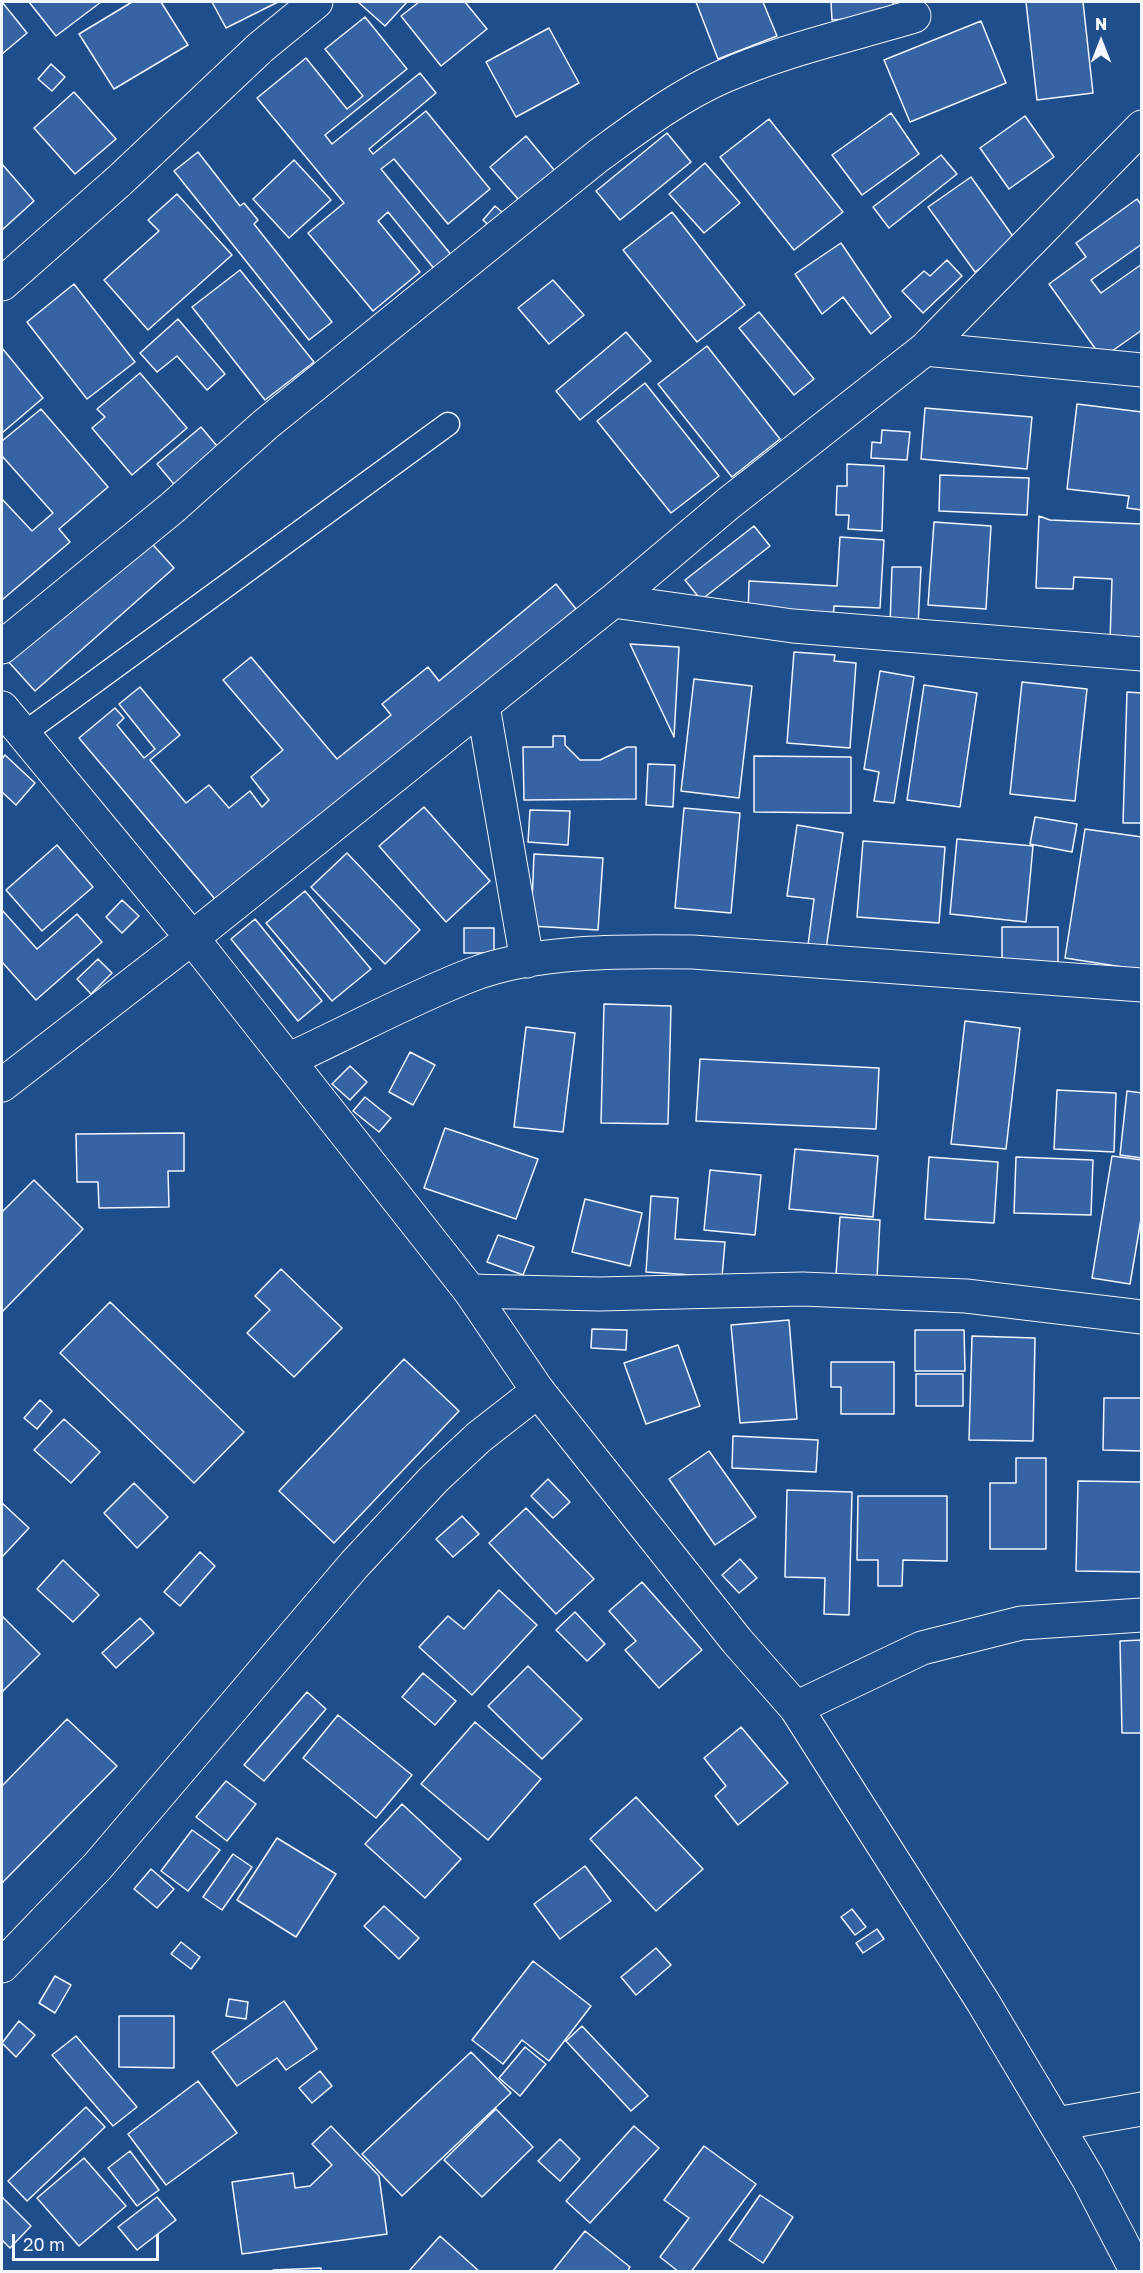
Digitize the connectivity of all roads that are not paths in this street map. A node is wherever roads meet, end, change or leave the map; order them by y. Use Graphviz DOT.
graph roads {
  1 [pos="316,2"];
  2 [pos="914,16"];
  3 [pos="1142,127"];
  4 [pos="2,284"];
  5 [pos="925,349"];
  6 [pos="1142,370"];
  7 [pos="448,424"];
  8 [pos="613,602"];
  9 [pos="2,647"];
  10 [pos="1142,654"];
  11 [pos="483,706"];
  12 [pos="2,708"];
  13 [pos="23,734"];
  14 [pos="192,938"];
  15 [pos="527,961"];
  16 [pos="1142,985"];
  17 [pos="288,1060"];
  18 [pos="2,1085"];
  19 [pos="470,1291"];
  20 [pos="1142,1317"];
  21 [pos="538,1391"];
  22 [pos="1142,1614"];
  23 [pos="796,1708"];
  24 [pos="2,1963"];
  25 [pos="1142,2109"];
  26 [pos="1056,2124"];
  27 [pos="1137,2271"];
  1 -- 4 [label="street"];
  2 -- 9 [label="street"];
  3 -- 5 [label="street"];
  5 -- 6 [label="street"];
  5 -- 8 [label="street"];
  7 -- 13 [label="lane"];
  8 -- 10 [label="street"];
  8 -- 11 [label="street"];
  11 -- 14 [label="street"];
  11 -- 15 [label="street"];
  12 -- 13 [label="street"];
  13 -- 14 [label="street"];
  14 -- 17 [label="street"];
  14 -- 18 [label="street"];
  15 -- 16 [label="street"];
  15 -- 17 [label="street"];
  17 -- 19 [label="street"];
  19 -- 20 [label="street"];
  19 -- 21 [label="street"];
  21 -- 23 [label="street"];
  21 -- 24 [label="street"];
  22 -- 23 [label="street"];
  23 -- 26 [label="street"];
  25 -- 26 [label="street"];
  26 -- 27 [label="street"];
}
